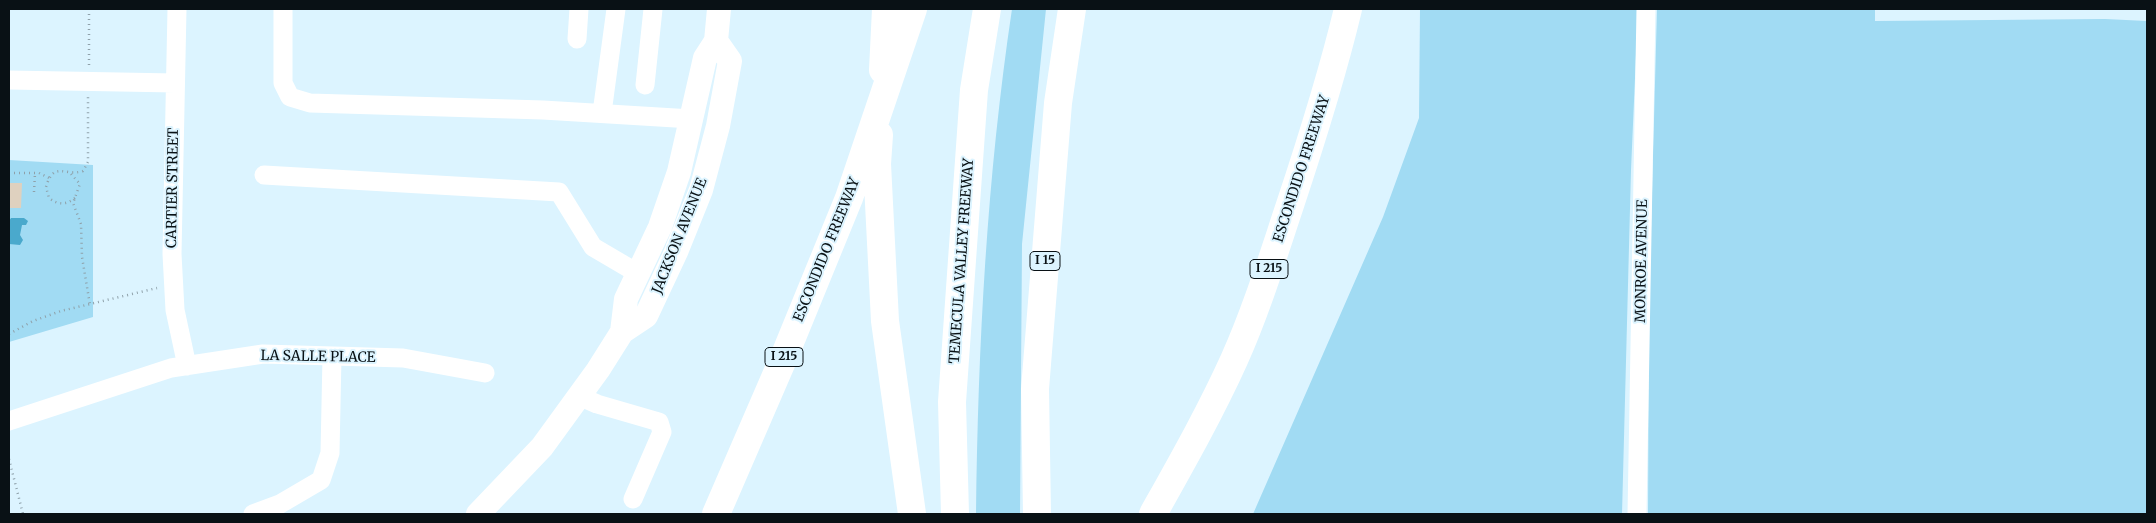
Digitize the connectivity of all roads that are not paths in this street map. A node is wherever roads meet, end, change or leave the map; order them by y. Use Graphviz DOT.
graph roads {
  1 [pos="177,9"];
  2 [pos="283,9"];
  3 [pos="578,9"];
  4 [pos="616,9"];
  5 [pos="653,9"];
  6 [pos="719,9"];
  7 [pos="886,9"];
  8 [pos="913,9"];
  9 [pos="987,9"];
  10 [pos="1072,9"];
  11 [pos="1348,9"];
  12 [pos="1646,9"];
  13 [pos="577,38"];
  14 [pos="716,41"];
  15 [pos="9,80"];
  16 [pos="175,83"];
  17 [pos="645,85"];
  18 [pos="602,113"];
  19 [pos="692,119"];
  20 [pos="264,175"];
  21 [pos="639,274"];
  22 [pos="663,280"];
  23 [pos="622,332"];
  24 [pos="332,356"];
  25 [pos="187,366"];
  26 [pos="485,373"];
  27 [pos="580,396"];
  28 [pos="9,421"];
  29 [pos="633,499"];
  30 [pos="253,514"];
  31 [pos="478,514"];
  32 [pos="716,514"];
  33 [pos="912,514"];
  34 [pos="955,514"];
  35 [pos="1037,514"];
  36 [pos="1153,514"];
  37 [pos="1637,514"];
  1 -- 16 [label="street, CARTIER STREET"];
  2 -- 18 [label="street"];
  3 -- 13 [label="street"];
  4 -- 18 [label="street"];
  5 -- 17 [label="street"];
  6 -- 14 [label="main road, JACKSON AVENUE"];
  7 -- 33 [label="highway"];
  8 -- 32 [label="highway, ESCONDIDO FREEWAY / I 215"];
  9 -- 34 [label="highway, TEMECULA VALLEY FREEWAY"];
  10 -- 35 [label="highway, I 15"];
  11 -- 36 [label="highway, ESCONDIDO FREEWAY / I 215"];
  12 -- 37 [label="street, MONROE AVENUE"];
  14 -- 19 [label="main road, JACKSON AVENUE"];
  14 -- 22 [label="main road, JACKSON AVENUE"];
  15 -- 16 [label="street"];
  16 -- 25 [label="street, CARTIER STREET"];
  18 -- 19 [label="street"];
  19 -- 21 [label="main road, JACKSON AVENUE"];
  19 -- 22 [label="main road"];
  20 -- 21 [label="street"];
  21 -- 23 [label="main road, JACKSON AVENUE"];
  22 -- 23 [label="main road, JACKSON AVENUE"];
  23 -- 27 [label="main road, JACKSON AVENUE"];
  24 -- 25 [label="street, LA SALLE PLACE"];
  24 -- 26 [label="street, LA SALLE PLACE"];
  24 -- 30 [label="street"];
  25 -- 28 [label="street, LA SALLE PLACE"];
  27 -- 29 [label="street"];
  27 -- 31 [label="main road, JACKSON AVENUE"];
}
